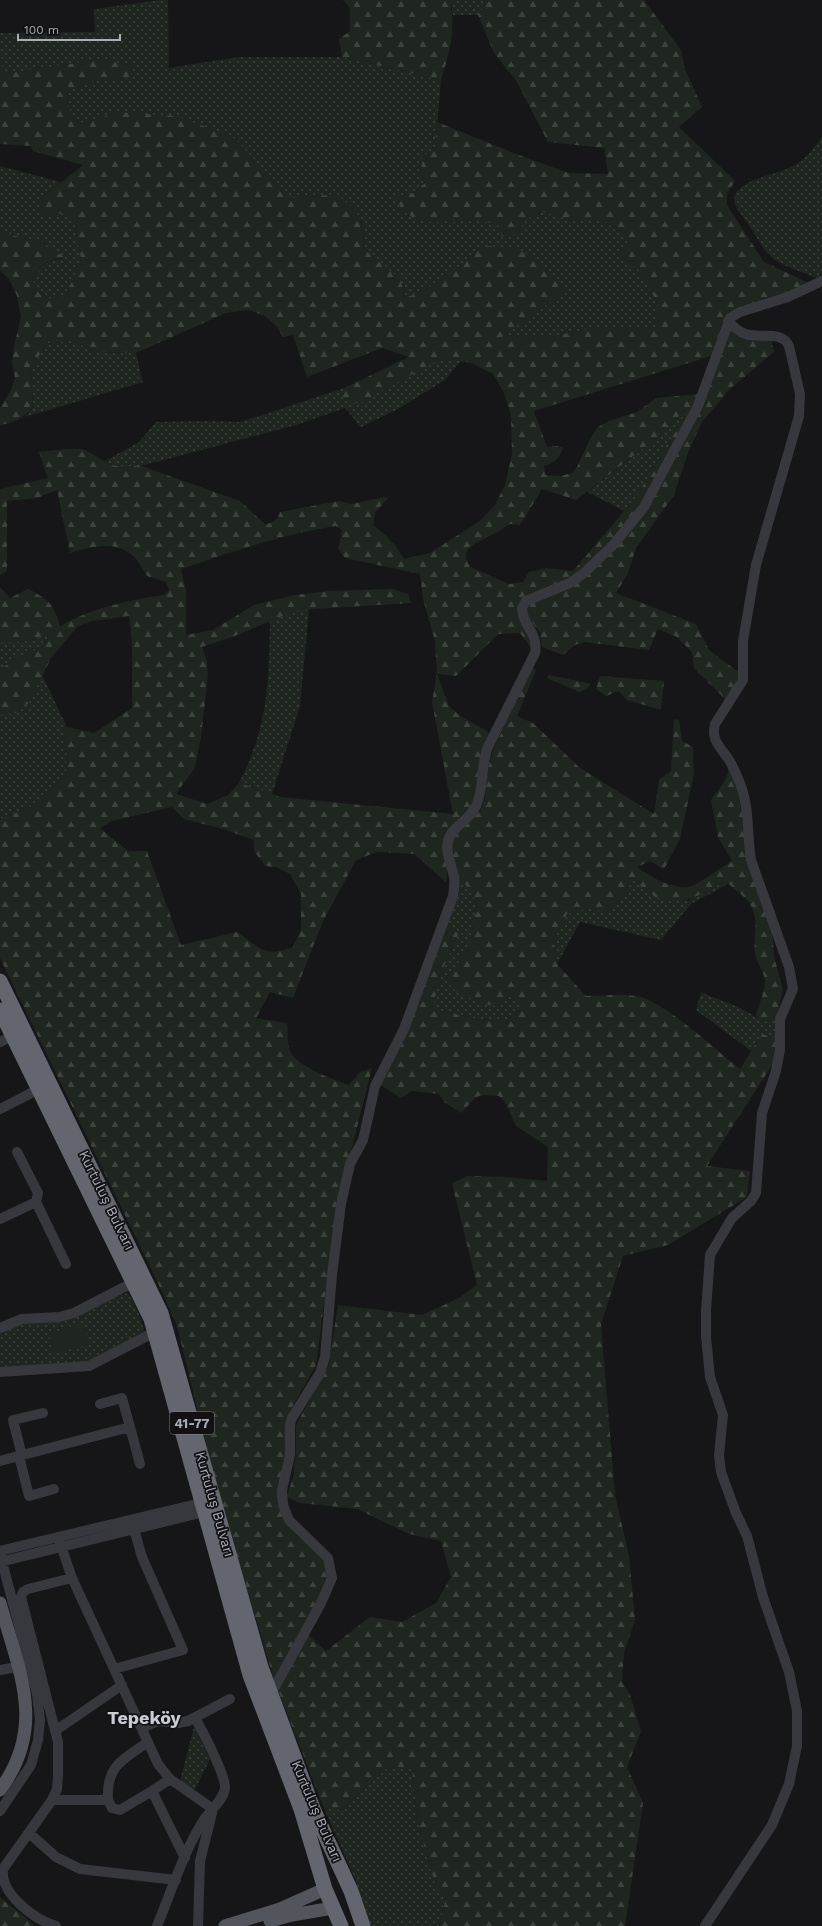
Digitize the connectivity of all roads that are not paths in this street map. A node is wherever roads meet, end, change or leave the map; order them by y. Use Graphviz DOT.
graph roads {
  1 [pos="822,281"];
  2 [pos="728,321"];
  3 [pos="0,981"];
  4 [pos="0,1010"];
  5 [pos="6,1039"];
  6 [pos="39,1089"];
  7 [pos="0,1109"];
  8 [pos="17,1152"];
  9 [pos="36,1202"];
  10 [pos="0,1219"];
  11 [pos="66,1264"];
  12 [pos="134,1282"];
  13 [pos="0,1328"];
  14 [pos="156,1332"];
  15 [pos="0,1372"];
  16 [pos="100,1404"];
  17 [pos="43,1413"];
  18 [pos="130,1427"];
  19 [pos="21,1456"];
  20 [pos="0,1462"];
  21 [pos="140,1464"];
  22 [pos="54,1488"];
  23 [pos="203,1507"];
  24 [pos="128,1527"];
  25 [pos="59,1542"];
  26 [pos="0,1557"];
  27 [pos="72,1578"];
  28 [pos="0,1602"];
  29 [pos="0,1634"];
  30 [pos="9,1668"];
  31 [pos="114,1669"];
  32 [pos="122,1685"];
  33 [pos="270,1694"];
  34 [pos="230,1699"];
  35 [pos="195,1718"];
  36 [pos="142,1728"];
  37 [pos="55,1731"];
  38 [pos="148,1742"];
  39 [pos="0,1776"];
  40 [pos="170,1779"];
  41 [pos="0,1790"];
  42 [pos="152,1791"];
  43 [pos="52,1800"];
  44 [pos="108,1800"];
  45 [pos="213,1810"];
  46 [pos="0,1811"];
  47 [pos="29,1833"];
  48 [pos="185,1858"];
  49 [pos="176,1880"];
  50 [pos="347,1881"];
  51 [pos="325,1889"];
  52 [pos="356,1903"];
  53 [pos="333,1908"];
  54 [pos="40,1923"];
  55 [pos="56,1926"];
  56 [pos="156,1926"];
  57 [pos="198,1926"];
  58 [pos="225,1926"];
  59 [pos="252,1926"];
  60 [pos="341,1926"];
  61 [pos="363,1926"];
  62 [pos="705,1926"];
  1 -- 2 [label="street"];
  2 -- 33 [label="street"];
  2 -- 62 [label="street"];
  3 -- 33 [label="highway, Kurtuluş Bulvarı / 41-77"];
  4 -- 5 [label="highway, Kurtuluş Bulvarı / 41-77"];
  5 -- 6 [label="highway, Kurtuluş Bulvarı / 41-77"];
  6 -- 7 [label="street"];
  6 -- 12 [label="highway, Kurtuluş Bulvarı / 41-77"];
  8 -- 9 [label="street"];
  9 -- 10 [label="street"];
  9 -- 11 [label="street"];
  12 -- 13 [label="street"];
  12 -- 14 [label="highway, Kurtuluş Bulvarı / 41-77"];
  14 -- 15 [label="street"];
  14 -- 23 [label="highway, Kurtuluş Bulvarı / 41-77"];
  16 -- 18 [label="street"];
  17 -- 19 [label="street"];
  18 -- 19 [label="street"];
  18 -- 21 [label="street"];
  19 -- 20 [label="street"];
  19 -- 22 [label="street"];
  23 -- 24 [label="street"];
  23 -- 51 [label="highway, Kurtuluş Bulvarı / 41-77"];
  24 -- 25 [label="street"];
  24 -- 31 [label="street"];
  25 -- 26 [label="street"];
  25 -- 27 [label="street"];
  26 -- 46 [label="street"];
  27 -- 31 [label="street"];
  27 -- 37 [label="street"];
  28 -- 30 [label="main road"];
  29 -- 30 [label="main road"];
  30 -- 39 [label="main road"];
  30 -- 41 [label="main road"];
  31 -- 32 [label="street"];
  32 -- 36 [label="street"];
  32 -- 37 [label="street"];
  33 -- 50 [label="highway, Kurtuluş Bulvarı / 41-77"];
  34 -- 35 [label="street"];
  35 -- 36 [label="street"];
  35 -- 45 [label="street"];
  36 -- 38 [label="street"];
  37 -- 43 [label="street"];
  38 -- 40 [label="street"];
  38 -- 44 [label="street"];
  40 -- 42 [label="street"];
  40 -- 45 [label="street"];
  42 -- 44 [label="street"];
  42 -- 48 [label="street"];
  43 -- 44 [label="street"];
  43 -- 47 [label="street"];
  45 -- 48 [label="street"];
  45 -- 57 [label="street"];
  47 -- 49 [label="street"];
  47 -- 54 [label="street"];
  48 -- 49 [label="street"];
  49 -- 56 [label="street"];
  50 -- 51 [label="highway"];
  50 -- 52 [label="highway"];
  51 -- 53 [label="highway"];
  51 -- 58 [label="main road"];
  52 -- 53 [label="highway"];
  52 -- 61 [label="highway"];
  53 -- 59 [label="main road"];
  53 -- 60 [label="highway"];
  54 -- 55 [label="street"];
}
